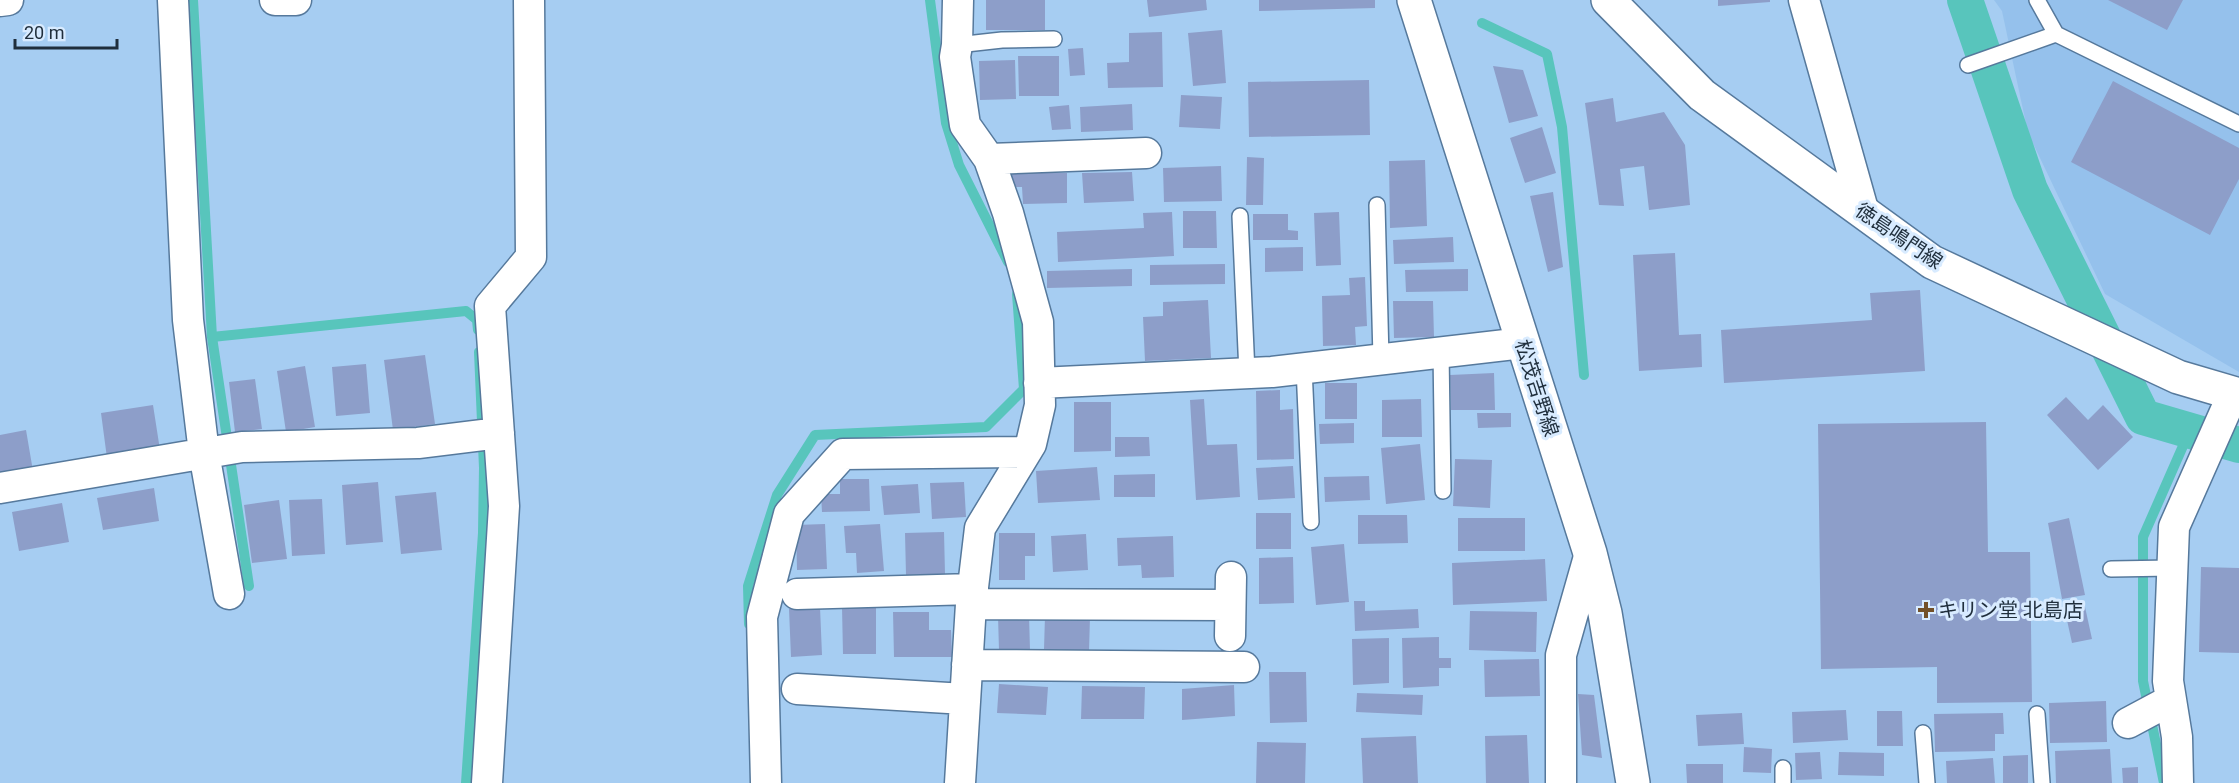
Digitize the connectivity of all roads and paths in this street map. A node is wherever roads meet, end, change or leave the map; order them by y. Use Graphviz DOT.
graph roads {
  1 [pos="8,0"];
  2 [pos="173,0"];
  3 [pos="275,0"];
  4 [pos="296,0"];
  5 [pos="529,0"];
  6 [pos="958,0"];
  7 [pos="1414,0"];
  8 [pos="1608,0"];
  9 [pos="1804,0"];
  10 [pos="2037,0"];
  11 [pos="0,1"];
  12 [pos="2056,34"];
  13 [pos="1054,39"];
  14 [pos="957,45"];
  15 [pos="1968,65"];
  16 [pos="2239,124"];
  17 [pos="1146,153"];
  18 [pos="989,159"];
  19 [pos="1377,205"];
  20 [pos="1864,213"];
  21 [pos="1240,216"];
  22 [pos="1523,343"];
  23 [pos="1441,351"];
  24 [pos="1381,358"];
  25 [pos="1304,368"];
  26 [pos="1247,373"];
  27 [pos="1040,383"];
  28 [pos="2236,394"];
  29 [pos="499,433"];
  30 [pos="1025,452"];
  31 [pos="204,453"];
  32 [pos="0,488"];
  33 [pos="1443,492"];
  34 [pos="1311,522"];
  35 [pos="1590,553"];
  36 [pos="2172,568"];
  37 [pos="2111,569"];
  38 [pos="229,594"];
  39 [pos="797,594"];
  40 [pos="972,596"];
  41 [pos="1230,636"];
  42 [pos="967,665"];
  43 [pos="1244,667"];
  44 [pos="797,689"];
  45 [pos="965,699"];
  46 [pos="2171,700"];
  47 [pos="2037,714"];
  48 [pos="2128,723"];
  49 [pos="1923,733"];
  50 [pos="487,783"];
  51 [pos="766,783"];
  52 [pos="960,783"];
  53 [pos="1561,783"];
  54 [pos="1633,783"];
  55 [pos="1927,783"];
  56 [pos="2042,783"];
  57 [pos="2178,783"];
  1 -- 11 [label="street"];
  2 -- 31 [label="street"];
  3 -- 4 [label="street"];
  5 -- 29 [label="street"];
  6 -- 14 [label="street"];
  7 -- 22 [label="main road, 松茂吉野線"];
  8 -- 20 [label="main road, 徳島鳴門線"];
  9 -- 20 [label="street"];
  10 -- 12 [label="lane"];
  12 -- 15 [label="lane"];
  12 -- 16 [label="lane"];
  13 -- 14 [label="lane"];
  14 -- 18 [label="street"];
  17 -- 18 [label="street"];
  18 -- 27 [label="street"];
  19 -- 24 [label="lane"];
  20 -- 28 [label="main road, 徳島鳴門線"];
  21 -- 26 [label="lane"];
  22 -- 23 [label="street"];
  22 -- 35 [label="main road, 松茂吉野線"];
  23 -- 24 [label="street"];
  23 -- 33 [label="lane"];
  24 -- 25 [label="street"];
  25 -- 26 [label="street"];
  25 -- 34 [label="lane"];
  26 -- 27 [label="street"];
  27 -- 30 [label="street"];
  28 -- 36 [label="street"];
  29 -- 31 [label="street"];
  29 -- 50 [label="street"];
  30 -- 40 [label="street"];
  30 -- 51 [label="street"];
  31 -- 32 [label="street"];
  31 -- 38 [label="street"];
  35 -- 53 [label="street"];
  35 -- 54 [label="main road, 松茂吉野線"];
  36 -- 37 [label="lane"];
  36 -- 46 [label="street"];
  39 -- 40 [label="street"];
  40 -- 41 [label="street"];
  40 -- 42 [label="street"];
  42 -- 43 [label="street"];
  42 -- 45 [label="street"];
  44 -- 45 [label="street"];
  45 -- 52 [label="street"];
  46 -- 48 [label="street"];
  46 -- 57 [label="street"];
  47 -- 56 [label="lane"];
  49 -- 55 [label="lane"];
}
